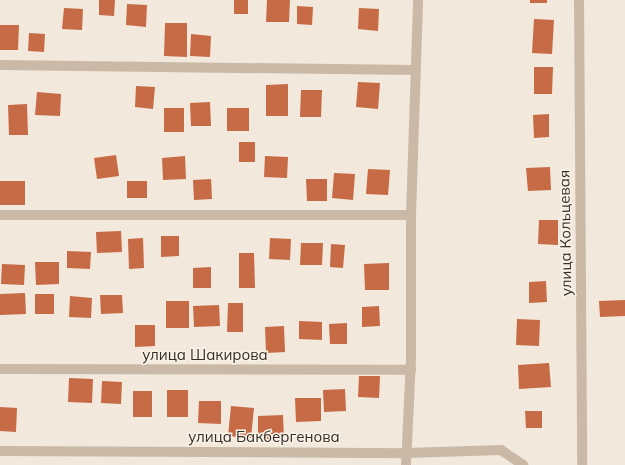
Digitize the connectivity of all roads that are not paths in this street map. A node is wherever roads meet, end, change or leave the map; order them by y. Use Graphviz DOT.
graph roads {
  1 [pos="418,0"];
  2 [pos="579,0"];
  3 [pos="0,65"];
  4 [pos="415,70"];
  5 [pos="0,215"];
  6 [pos="411,215"];
  7 [pos="0,369"];
  8 [pos="411,370"];
  9 [pos="0,452"];
  10 [pos="407,453"];
  11 [pos="406,465"];
  12 [pos="523,465"];
  13 [pos="582,465"];
  1 -- 4 [label="street"];
  2 -- 13 [label="street, улица Кольцевая"];
  3 -- 4 [label="street"];
  4 -- 6 [label="street"];
  5 -- 6 [label="street"];
  6 -- 8 [label="street"];
  7 -- 8 [label="street, улица Шакирова"];
  8 -- 10 [label="street"];
  9 -- 10 [label="street, улица Бакбергенова"];
  10 -- 11 [label="street"];
  10 -- 12 [label="street, улица Бакбергенова"];
}
